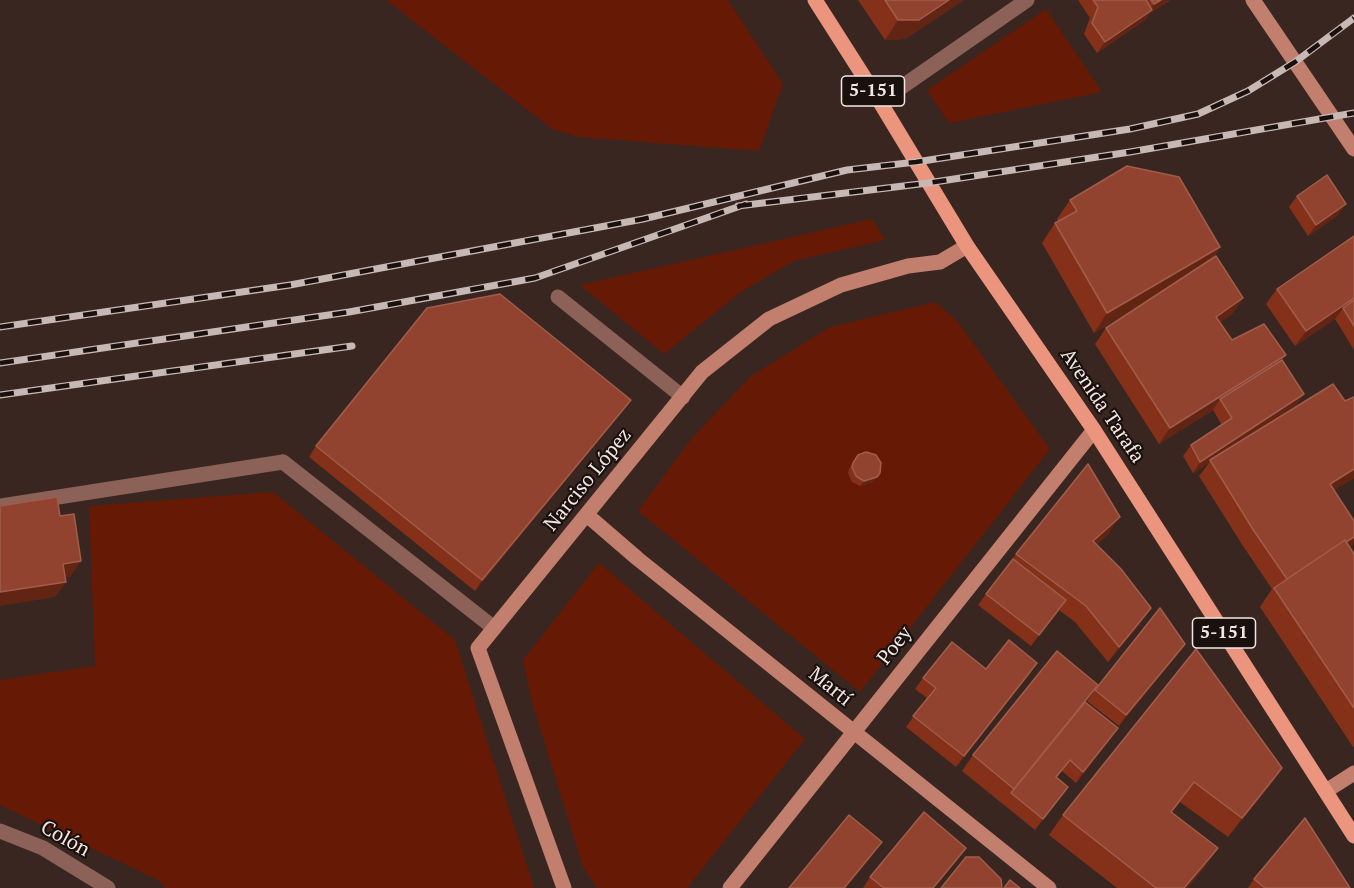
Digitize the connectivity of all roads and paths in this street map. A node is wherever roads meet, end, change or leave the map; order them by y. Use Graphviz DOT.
graph roads {
  1 [pos="814,0"];
  2 [pos="1028,0"];
  3 [pos="1252,0"];
  4 [pos="880,102"];
  5 [pos="1354,149"];
  6 [pos="967,246"];
  7 [pos="558,297"];
  8 [pos="682,397"];
  9 [pos="1094,430"];
  10 [pos="0,506"];
  11 [pos="587,515"];
  12 [pos="494,628"];
  13 [pos="854,733"];
  14 [pos="1354,773"];
  15 [pos="1326,791"];
  16 [pos="0,831"];
  17 [pos="1354,836"];
  18 [pos="108,888"];
  19 [pos="564,888"];
  20 [pos="730,888"];
  21 [pos="1049,888"];
  1 -- 4 [label="main road, Avenida Tarafa / 5-151"];
  2 -- 4 [label="street"];
  3 -- 5 [label="street"];
  4 -- 6 [label="main road, Avenida Tarafa / 5-151"];
  6 -- 8 [label="street, Narciso López"];
  6 -- 9 [label="main road, Avenida Tarafa / 5-151"];
  7 -- 8 [label="street"];
  8 -- 11 [label="street, Narciso López"];
  9 -- 13 [label="street, Poey"];
  9 -- 15 [label="main road, Avenida Tarafa / 5-151"];
  10 -- 12 [label="street"];
  11 -- 12 [label="street, Narciso López"];
  11 -- 13 [label="street, Martí"];
  12 -- 19 [label="street, Narciso López"];
  13 -- 20 [label="street, Poey"];
  13 -- 21 [label="street, Martí"];
  14 -- 15 [label="street"];
  15 -- 17 [label="main road, Avenida Tarafa / 5-151"];
  16 -- 18 [label="street, Colón"];
}
